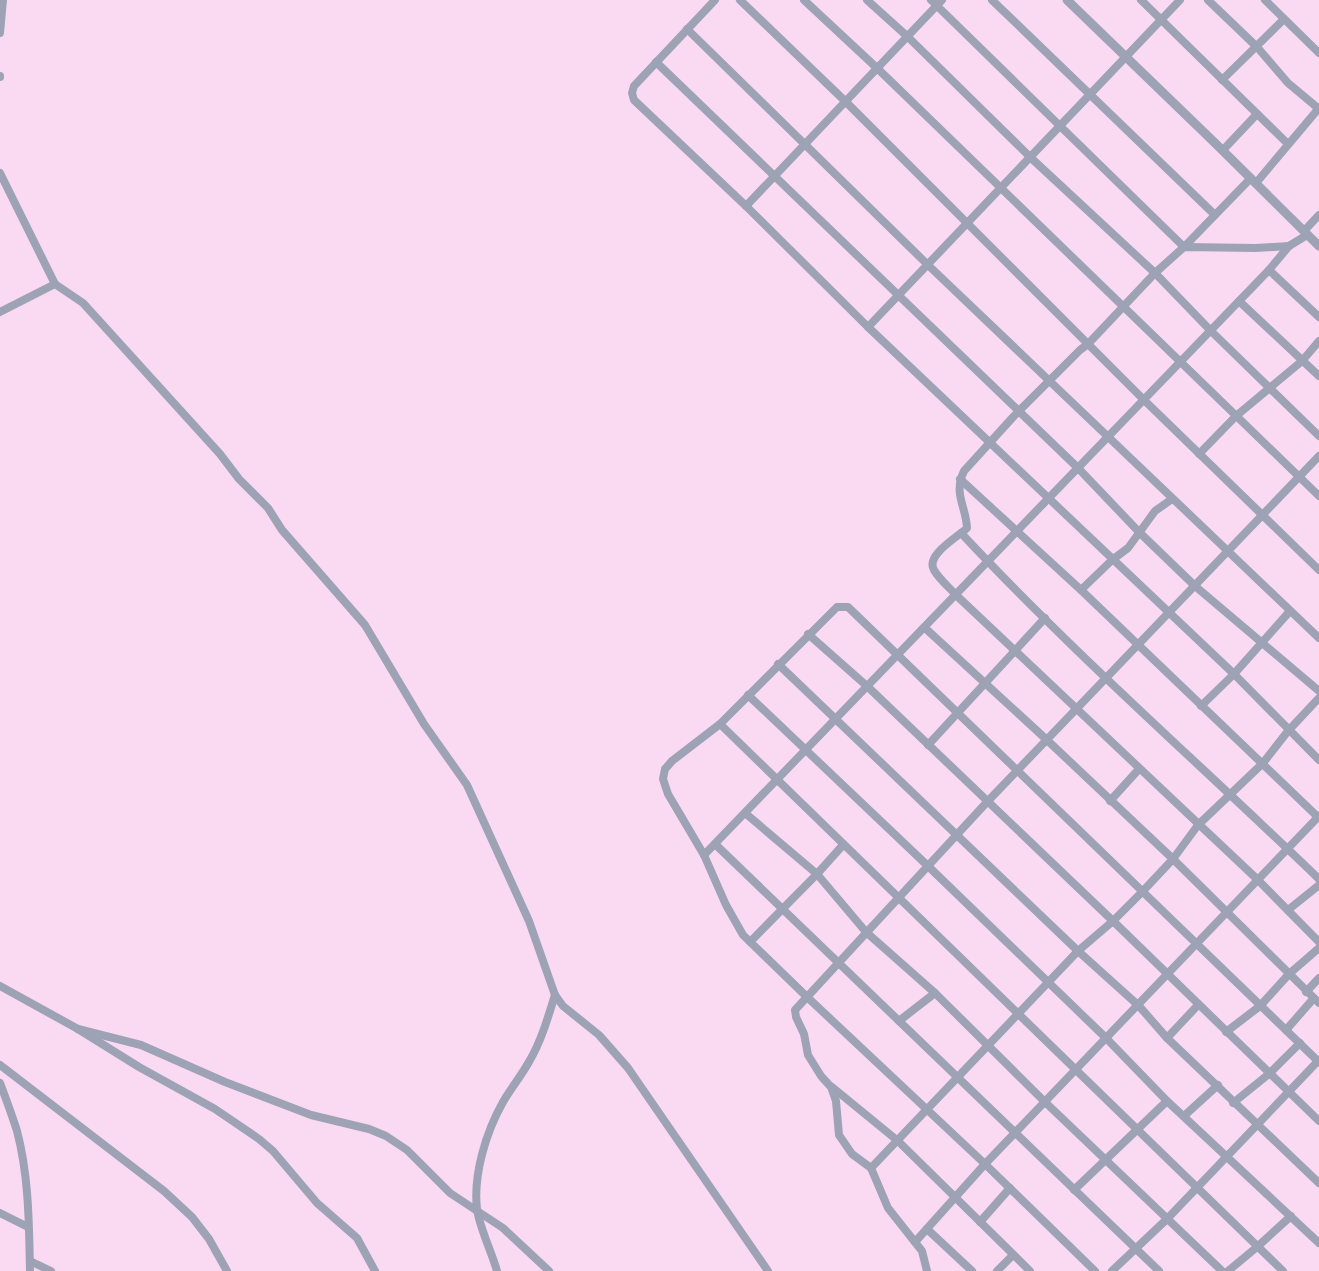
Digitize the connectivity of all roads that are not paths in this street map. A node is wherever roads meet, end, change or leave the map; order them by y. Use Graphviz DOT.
graph roads {
  1 [pos="3,0"];
  2 [pos="715,0"];
  3 [pos="740,0"];
  4 [pos="804,0"];
  5 [pos="867,0"];
  6 [pos="992,0"];
  7 [pos="1067,0"];
  8 [pos="1141,0"];
  9 [pos="1180,0"];
  10 [pos="1208,0"];
  11 [pos="1265,0"];
  12 [pos="937,2"];
  13 [pos="1284,19"];
  14 [pos="1161,20"];
  15 [pos="687,29"];
  16 [pos="0,33"];
  17 [pos="908,37"];
  18 [pos="1257,47"];
  19 [pos="1319,53"];
  20 [pos="1126,57"];
  21 [pos="656,62"];
  22 [pos="878,69"];
  23 [pos="1222,80"];
  24 [pos="1090,94"];
  25 [pos="846,102"];
  26 [pos="1319,108"];
  27 [pos="1257,114"];
  28 [pos="1060,126"];
  29 [pos="805,144"];
  30 [pos="1288,144"];
  31 [pos="1223,150"];
  32 [pos="1030,157"];
  33 [pos="0,173"];
  34 [pos="775,176"];
  35 [pos="1253,180"];
  36 [pos="1000,188"];
  37 [pos="746,206"];
  38 [pos="1215,215"];
  39 [pos="1319,215"];
  40 [pos="966,224"];
  41 [pos="1306,233"];
  42 [pos="1289,246"];
  43 [pos="1319,246"];
  44 [pos="1184,247"];
  45 [pos="928,265"];
  46 [pos="1269,270"];
  47 [pos="1155,273"];
  48 [pos="56,284"];
  49 [pos="899,296"];
  50 [pos="1239,301"];
  51 [pos="1124,306"];
  52 [pos="0,312"];
  53 [pos="1319,317"];
  54 [pos="868,327"];
  55 [pos="1211,331"];
  56 [pos="1319,341"];
  57 [pos="1089,344"];
  58 [pos="1302,361"];
  59 [pos="1181,362"];
  60 [pos="1319,376"];
  61 [pos="1050,381"];
  62 [pos="1270,388"];
  63 [pos="1144,400"];
  64 [pos="1019,412"];
  65 [pos="1236,416"];
  66 [pos="1319,436"];
  67 [pos="1107,438"];
  68 [pos="989,443"];
  69 [pos="1199,454"];
  70 [pos="1319,456"];
  71 [pos="1078,468"];
  72 [pos="1299,477"];
  73 [pos="960,479"];
  74 [pos="1319,496"];
  75 [pos="1172,499"];
  76 [pos="1048,500"];
  77 [pos="1262,515"];
  78 [pos="1018,531"];
  79 [pos="1139,532"];
  80 [pos="961,533"];
  81 [pos="1227,552"];
  82 [pos="1112,560"];
  83 [pos="988,562"];
  84 [pos="1319,570"];
  85 [pos="1195,586"];
  86 [pos="1081,590"];
  87 [pos="956,595"];
  88 [pos="1290,611"];
  89 [pos="1168,613"];
  90 [pos="1046,618"];
  91 [pos="925,628"];
  92 [pos="808,634"];
  93 [pos="1319,638"];
  94 [pos="1262,643"];
  95 [pos="1137,646"];
  96 [pos="1015,651"];
  97 [pos="897,656"];
  98 [pos="778,664"];
  99 [pos="1234,674"];
  100 [pos="1107,678"];
  101 [pos="986,684"];
  102 [pos="868,687"];
  103 [pos="1319,692"];
  104 [pos="748,695"];
  105 [pos="1319,698"];
  106 [pos="1200,706"];
  107 [pos="1076,709"];
  108 [pos="958,713"];
  109 [pos="835,720"];
  110 [pos="720,724"];
  111 [pos="1288,731"];
  112 [pos="1047,740"];
  113 [pos="928,745"];
  114 [pos="806,750"];
  115 [pos="1319,760"];
  116 [pos="1263,763"];
  117 [pos="1139,769"];
  118 [pos="1018,770"];
  119 [pos="777,780"];
  120 [pos="1231,796"];
  121 [pos="1110,801"];
  122 [pos="987,802"];
  123 [pos="745,813"];
  124 [pos="1319,817"];
  125 [pos="1198,825"];
  126 [pos="956,835"];
  127 [pos="716,844"];
  128 [pos="843,845"];
  129 [pos="1288,849"];
  130 [pos="704,855"];
  131 [pos="1173,859"];
  132 [pos="929,867"];
  133 [pos="816,874"];
  134 [pos="1258,879"];
  135 [pos="1319,879"];
  136 [pos="1319,885"];
  137 [pos="1143,891"];
  138 [pos="898,898"];
  139 [pos="782,909"];
  140 [pos="1288,910"];
  141 [pos="1225,913"];
  142 [pos="1113,921"];
  143 [pos="866,932"];
  144 [pos="750,942"];
  145 [pos="1319,942"];
  146 [pos="1197,943"];
  147 [pos="1319,948"];
  148 [pos="1078,951"];
  149 [pos="838,962"];
  150 [pos="1289,974"];
  151 [pos="1167,975"];
  152 [pos="1319,978"];
  153 [pos="1047,983"];
  154 [pos="0,986"];
  155 [pos="1306,992"];
  156 [pos="935,993"];
  157 [pos="555,995"];
  158 [pos="806,996"];
  159 [pos="1317,1001"];
  160 [pos="1198,1005"];
  161 [pos="1260,1005"];
  162 [pos="1138,1006"];
  163 [pos="1018,1014"];
  164 [pos="899,1021"];
  165 [pos="78,1029"];
  166 [pos="1286,1030"];
  167 [pos="1226,1032"];
  168 [pos="1106,1038"];
  169 [pos="1167,1038"];
  170 [pos="1300,1042"];
  171 [pos="987,1046"];
  172 [pos="1319,1061"];
  173 [pos="0,1065"];
  174 [pos="1076,1069"];
  175 [pos="1270,1073"];
  176 [pos="958,1076"];
  177 [pos="0,1083"];
  178 [pos="1218,1085"];
  179 [pos="831,1086"];
  180 [pos="1288,1092"];
  181 [pos="1167,1101"];
  182 [pos="1045,1102"];
  183 [pos="1233,1103"];
  184 [pos="927,1108"];
  185 [pos="1184,1116"];
  186 [pos="1319,1121"];
  187 [pos="1257,1125"];
  188 [pos="1137,1129"];
  189 [pos="1014,1134"];
  190 [pos="898,1141"];
  191 [pos="1226,1156"];
  192 [pos="1105,1160"];
  193 [pos="985,1164"];
  194 [pos="871,1168"];
  195 [pos="1319,1183"];
  196 [pos="1198,1187"];
  197 [pos="1010,1188"];
  198 [pos="1074,1190"];
  199 [pos="955,1198"];
  200 [pos="477,1210"];
  201 [pos="0,1213"];
  202 [pos="1291,1216"];
  203 [pos="1167,1219"];
  204 [pos="980,1222"];
  205 [pos="28,1227"];
  206 [pos="927,1229"];
  207 [pos="915,1242"];
  208 [pos="1319,1243"];
  209 [pos="1257,1247"];
  210 [pos="1137,1249"];
  211 [pos="1013,1255"];
  212 [pos="30,1261"];
  213 [pos="30,1271"];
  214 [pos="51,1271"];
  215 [pos="227,1271"];
  216 [pos="375,1271"];
  217 [pos="497,1271"];
  218 [pos="549,1271"];
  219 [pos="768,1271"];
  220 [pos="927,1271"];
  221 [pos="972,1271"];
  222 [pos="998,1271"];
  223 [pos="1030,1271"];
  224 [pos="1095,1271"];
  225 [pos="1112,1271"];
  226 [pos="1159,1271"];
  227 [pos="1222,1271"];
  228 [pos="1228,1271"];
  229 [pos="1283,1271"];
  1 -- 16 [label="street"];
  2 -- 15 [label="street"];
  3 -- 25 [label="street"];
  4 -- 22 [label="street"];
  5 -- 17 [label="street"];
  6 -- 24 [label="street"];
  7 -- 20 [label="street"];
  8 -- 14 [label="street"];
  9 -- 14 [label="street"];
  10 -- 18 [label="street"];
  11 -- 13 [label="street"];
  12 -- 17 [label="street"];
  12 -- 28 [label="street"];
  13 -- 18 [label="street"];
  13 -- 19 [label="street"];
  14 -- 20 [label="street"];
  14 -- 23 [label="street"];
  15 -- 21 [label="street"];
  15 -- 29 [label="street"];
  17 -- 22 [label="street"];
  17 -- 32 [label="street"];
  18 -- 23 [label="street"];
  18 -- 26 [label="street"];
  20 -- 24 [label="street"];
  20 -- 31 [label="street"];
  21 -- 34 [label="street"];
  21 -- 37 [label="street"];
  22 -- 25 [label="street"];
  22 -- 36 [label="street"];
  23 -- 27 [label="street"];
  24 -- 28 [label="street"];
  24 -- 38 [label="street"];
  25 -- 29 [label="street"];
  25 -- 40 [label="street"];
  26 -- 30 [label="street"];
  27 -- 30 [label="street"];
  27 -- 31 [label="street"];
  28 -- 32 [label="street"];
  28 -- 44 [label="street"];
  29 -- 34 [label="street"];
  29 -- 45 [label="street"];
  30 -- 35 [label="street"];
  31 -- 35 [label="street"];
  32 -- 36 [label="street"];
  32 -- 47 [label="street"];
  33 -- 48 [label="street"];
  34 -- 37 [label="street"];
  34 -- 49 [label="street"];
  35 -- 38 [label="street"];
  35 -- 41 [label="street"];
  36 -- 40 [label="street"];
  36 -- 51 [label="street"];
  37 -- 54 [label="street"];
  38 -- 44 [label="street"];
  39 -- 41 [label="street"];
  40 -- 45 [label="street"];
  40 -- 57 [label="street"];
  41 -- 42 [label="street"];
  41 -- 43 [label="street"];
  42 -- 44 [label="street"];
  42 -- 46 [label="street"];
  44 -- 47 [label="street"];
  45 -- 49 [label="street"];
  45 -- 61 [label="street"];
  46 -- 50 [label="street"];
  46 -- 53 [label="street"];
  47 -- 51 [label="street"];
  47 -- 55 [label="street"];
  48 -- 52 [label="street"];
  48 -- 157 [label="street"];
  49 -- 54 [label="street"];
  49 -- 64 [label="street"];
  50 -- 55 [label="street"];
  50 -- 58 [label="street"];
  51 -- 57 [label="street"];
  51 -- 59 [label="street"];
  54 -- 68 [label="street"];
  55 -- 59 [label="street"];
  55 -- 62 [label="street"];
  56 -- 58 [label="street"];
  57 -- 61 [label="street"];
  57 -- 63 [label="street"];
  58 -- 60 [label="street"];
  58 -- 62 [label="street"];
  59 -- 63 [label="street"];
  59 -- 65 [label="street"];
  61 -- 64 [label="street"];
  61 -- 67 [label="street"];
  62 -- 65 [label="street"];
  62 -- 66 [label="street"];
  63 -- 67 [label="street"];
  63 -- 69 [label="street"];
  64 -- 68 [label="street"];
  64 -- 71 [label="street"];
  65 -- 69 [label="street"];
  65 -- 72 [label="street"];
  67 -- 71 [label="street"];
  67 -- 75 [label="street"];
  68 -- 73 [label="street"];
  68 -- 76 [label="street"];
  69 -- 77 [label="street"];
  70 -- 72 [label="street"];
  71 -- 76 [label="street"];
  71 -- 79 [label="street"];
  72 -- 74 [label="street"];
  72 -- 77 [label="street"];
  73 -- 78 [label="street"];
  73 -- 80 [label="street"];
  75 -- 79 [label="street"];
  75 -- 81 [label="street"];
  76 -- 78 [label="street"];
  76 -- 82 [label="street"];
  77 -- 81 [label="street"];
  77 -- 84 [label="street"];
  78 -- 83 [label="street"];
  78 -- 86 [label="street"];
  79 -- 82 [label="street"];
  79 -- 85 [label="street"];
  80 -- 83 [label="street"];
  80 -- 87 [label="street"];
  81 -- 85 [label="street"];
  81 -- 88 [label="street"];
  82 -- 86 [label="street"];
  82 -- 89 [label="street"];
  83 -- 87 [label="street"];
  83 -- 90 [label="street"];
  85 -- 89 [label="street"];
  85 -- 94 [label="street"];
  86 -- 95 [label="street"];
  87 -- 91 [label="street"];
  87 -- 96 [label="street"];
  88 -- 93 [label="street"];
  88 -- 94 [label="street"];
  89 -- 95 [label="street"];
  89 -- 99 [label="street"];
  90 -- 96 [label="street"];
  90 -- 100 [label="street"];
  91 -- 97 [label="street"];
  91 -- 101 [label="street"];
  92 -- 97 [label="street"];
  92 -- 98 [label="street"];
  92 -- 102 [label="street"];
  94 -- 99 [label="street"];
  94 -- 103 [label="street"];
  95 -- 100 [label="street"];
  95 -- 106 [label="street"];
  96 -- 101 [label="street"];
  96 -- 107 [label="street"];
  97 -- 102 [label="street"];
  97 -- 108 [label="street"];
  98 -- 104 [label="street"];
  98 -- 109 [label="street"];
  99 -- 106 [label="street"];
  99 -- 111 [label="street"];
  100 -- 107 [label="street"];
  100 -- 120 [label="street"];
  101 -- 108 [label="street"];
  101 -- 112 [label="street"];
  102 -- 109 [label="street"];
  102 -- 113 [label="street"];
  104 -- 110 [label="street"];
  104 -- 114 [label="street"];
  105 -- 111 [label="street"];
  106 -- 116 [label="street"];
  107 -- 112 [label="street"];
  107 -- 117 [label="street"];
  108 -- 113 [label="street"];
  108 -- 118 [label="street"];
  109 -- 114 [label="street"];
  109 -- 126 [label="street"];
  110 -- 119 [label="street"];
  110 -- 130 [label="street"];
  111 -- 115 [label="street"];
  111 -- 116 [label="street"];
  112 -- 118 [label="street"];
  112 -- 121 [label="street"];
  113 -- 122 [label="street"];
  114 -- 119 [label="street"];
  114 -- 132 [label="street"];
  116 -- 120 [label="street"];
  116 -- 124 [label="street"];
  117 -- 121 [label="street"];
  117 -- 125 [label="street"];
  118 -- 122 [label="street"];
  118 -- 137 [label="street"];
  119 -- 123 [label="street"];
  119 -- 128 [label="street"];
  120 -- 125 [label="street"];
  120 -- 129 [label="street"];
  121 -- 131 [label="street"];
  122 -- 126 [label="street"];
  122 -- 142 [label="street"];
  123 -- 127 [label="street"];
  123 -- 133 [label="street"];
  124 -- 129 [label="street"];
  125 -- 131 [label="street"];
  125 -- 134 [label="street"];
  126 -- 132 [label="street"];
  126 -- 148 [label="street"];
  127 -- 130 [label="street"];
  127 -- 139 [label="street"];
  128 -- 133 [label="street"];
  128 -- 138 [label="street"];
  129 -- 134 [label="street"];
  129 -- 135 [label="street"];
  130 -- 144 [label="street"];
  131 -- 137 [label="street"];
  131 -- 141 [label="street"];
  132 -- 138 [label="street"];
  132 -- 153 [label="street"];
  133 -- 139 [label="street"];
  133 -- 143 [label="street"];
  134 -- 140 [label="street"];
  134 -- 141 [label="street"];
  136 -- 140 [label="street"];
  137 -- 142 [label="street"];
  137 -- 146 [label="street"];
  138 -- 143 [label="street"];
  138 -- 163 [label="street"];
  139 -- 144 [label="street"];
  139 -- 149 [label="street"];
  140 -- 145 [label="street"];
  141 -- 146 [label="street"];
  141 -- 150 [label="street"];
  142 -- 148 [label="street"];
  142 -- 151 [label="street"];
  143 -- 149 [label="street"];
  143 -- 156 [label="street"];
  144 -- 158 [label="street"];
  146 -- 151 [label="street"];
  146 -- 161 [label="street"];
  147 -- 150 [label="street"];
  148 -- 153 [label="street"];
  148 -- 162 [label="street"];
  149 -- 158 [label="street"];
  149 -- 164 [label="street"];
  150 -- 155 [label="street"];
  150 -- 161 [label="street"];
  151 -- 160 [label="street"];
  151 -- 162 [label="street"];
  152 -- 155 [label="street"];
  153 -- 163 [label="street"];
  153 -- 168 [label="street"];
  154 -- 165 [label="street"];
  155 -- 159 [label="street"];
  156 -- 164 [label="street"];
  156 -- 171 [label="street"];
  157 -- 200 [label="street"];
  157 -- 219 [label="street"];
  158 -- 179 [label="street"];
  158 -- 184 [label="street"];
  159 -- 166 [label="street"];
  160 -- 167 [label="street"];
  160 -- 169 [label="street"];
  161 -- 166 [label="street"];
  161 -- 167 [label="street"];
  162 -- 168 [label="street"];
  162 -- 169 [label="street"];
  163 -- 171 [label="street"];
  163 -- 174 [label="street"];
  164 -- 176 [label="street"];
  165 -- 200 [label="street"];
  165 -- 216 [label="street"];
  166 -- 170 [label="street"];
  167 -- 175 [label="street"];
  168 -- 174 [label="street"];
  168 -- 181 [label="street"];
  169 -- 178 [label="street"];
  170 -- 172 [label="street"];
  170 -- 175 [label="street"];
  171 -- 176 [label="street"];
  171 -- 182 [label="street"];
  172 -- 180 [label="street"];
  173 -- 215 [label="street"];
  174 -- 182 [label="street"];
  174 -- 188 [label="street"];
  175 -- 180 [label="street"];
  175 -- 183 [label="street"];
  176 -- 184 [label="street"];
  176 -- 189 [label="street"];
  177 -- 205 [label="street"];
  178 -- 183 [label="street"];
  178 -- 185 [label="street"];
  179 -- 190 [label="street"];
  179 -- 194 [label="street"];
  180 -- 186 [label="street"];
  180 -- 187 [label="street"];
  181 -- 185 [label="street"];
  181 -- 188 [label="street"];
  182 -- 189 [label="street"];
  182 -- 192 [label="street"];
  183 -- 187 [label="street"];
  184 -- 190 [label="street"];
  184 -- 193 [label="street"];
  185 -- 191 [label="street"];
  187 -- 191 [label="street"];
  187 -- 195 [label="street"];
  188 -- 192 [label="street"];
  188 -- 196 [label="street"];
  189 -- 193 [label="street"];
  189 -- 198 [label="street"];
  190 -- 194 [label="street"];
  190 -- 199 [label="street"];
  191 -- 196 [label="street"];
  191 -- 202 [label="street"];
  192 -- 198 [label="street"];
  192 -- 203 [label="street"];
  193 -- 197 [label="street"];
  193 -- 199 [label="street"];
  194 -- 207 [label="street"];
  196 -- 203 [label="street"];
  196 -- 209 [label="street"];
  197 -- 204 [label="street"];
  197 -- 224 [label="street"];
  198 -- 210 [label="street"];
  199 -- 204 [label="street"];
  199 -- 206 [label="street"];
  200 -- 217 [label="street"];
  200 -- 218 [label="street"];
  201 -- 205 [label="street"];
  202 -- 208 [label="street"];
  202 -- 209 [label="street"];
  203 -- 210 [label="street"];
  203 -- 227 [label="street"];
  204 -- 211 [label="street"];
  205 -- 212 [label="street"];
  206 -- 207 [label="street"];
  206 -- 221 [label="street"];
  207 -- 220 [label="street"];
  209 -- 228 [label="street"];
  209 -- 229 [label="street"];
  210 -- 225 [label="street"];
  210 -- 226 [label="street"];
  211 -- 222 [label="street"];
  211 -- 223 [label="street"];
  212 -- 213 [label="street"];
  212 -- 214 [label="street"];
}
